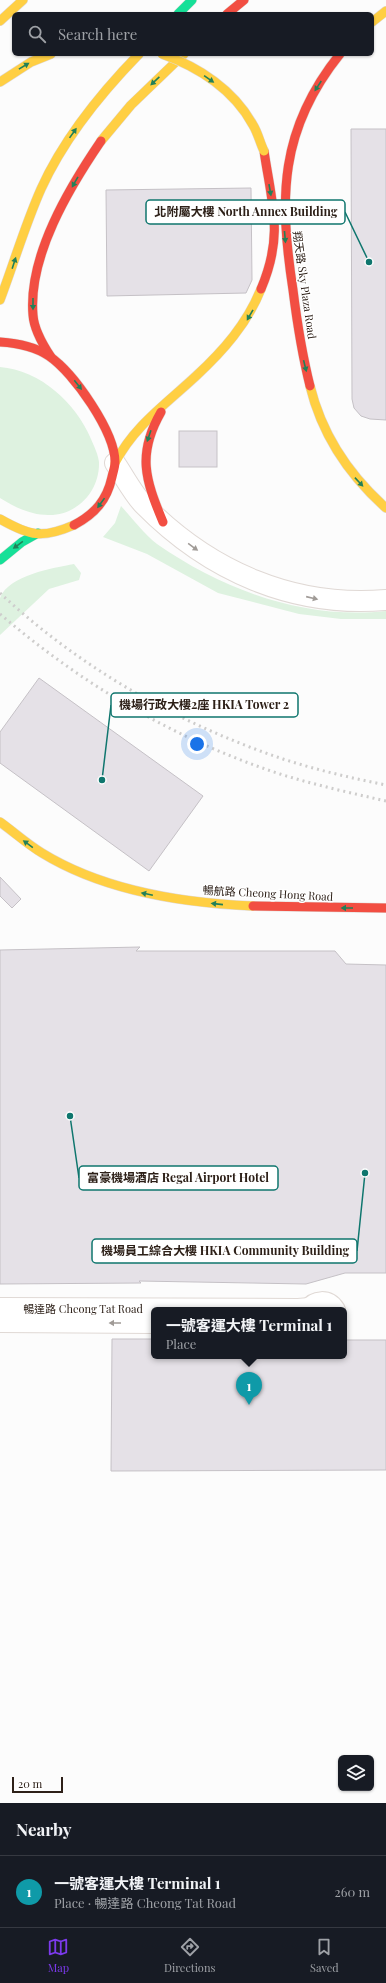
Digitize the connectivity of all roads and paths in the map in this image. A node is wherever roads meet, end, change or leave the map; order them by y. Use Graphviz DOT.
graph roads {
  1 [pos="23,0"];
  2 [pos="192,0"];
  3 [pos="244,0"];
  4 [pos="386,11"];
  5 [pos="180,12"];
  6 [pos="229,12"];
  7 [pos="374,20"];
  8 [pos="0,21"];
  9 [pos="46,56"];
  10 [pos="137,56"];
  11 [pos="167,56"];
  12 [pos="182,56"];
  13 [pos="339,56"];
  14 [pos="0,82"];
  15 [pos="0,300"];
  16 [pos="0,342"];
  17 [pos="51,357"];
  18 [pos="167,402"];
  19 [pos="115,463"];
  20 [pos="386,508"];
  21 [pos="0,519"];
  22 [pos="163,522"];
  23 [pos="38,533"];
  24 [pos="0,560"];
  25 [pos="386,600"];
  26 [pos="0,822"];
  27 [pos="386,908"];
  28 [pos="311,1307"];
  29 [pos="333,1307"];
  30 [pos="0,1308"];
  31 [pos="151,1309"];
  32 [pos="0,1322"];
  33 [pos="151,1323"];
  1 -- 8 [label="street"];
  2 -- 5 [label="street"];
  3 -- 6 [label="street"];
  4 -- 7 [label="street"];
  14 -- 9 [label="street, one-way"];
  15 -- 10 [label="street, one-way"];
  11 -- 18 [label="street, one-way, bridge"];
  12 -- 17 [label="street, one-way"];
  13 -- 20 [label="street, 翔天路 Sky Plaza Road, one-way"];
  16 -- 17 [label="street"];
  17 -- 19 [label="street, one-way"];
  18 -- 19 [label="street"];
  18 -- 22 [label="street, one-way"];
  19 -- 22 [label="street"];
  19 -- 23 [label="street, one-way"];
  21 -- 23 [label="street"];
  22 -- 25 [label="street, one-way"];
  23 -- 24 [label="street, one-way"];
  27 -- 26 [label="street, 暢航路 Cheong Hong Road, one-way"];
  28 -- 29 [label="street, 暢達路 Cheong Tat Road"];
  30 -- 31 [label="street, 暢達路 Cheong Tat Road"];
  33 -- 32 [label="street, 暢達路 Cheong Tat Road, one-way"];
}
